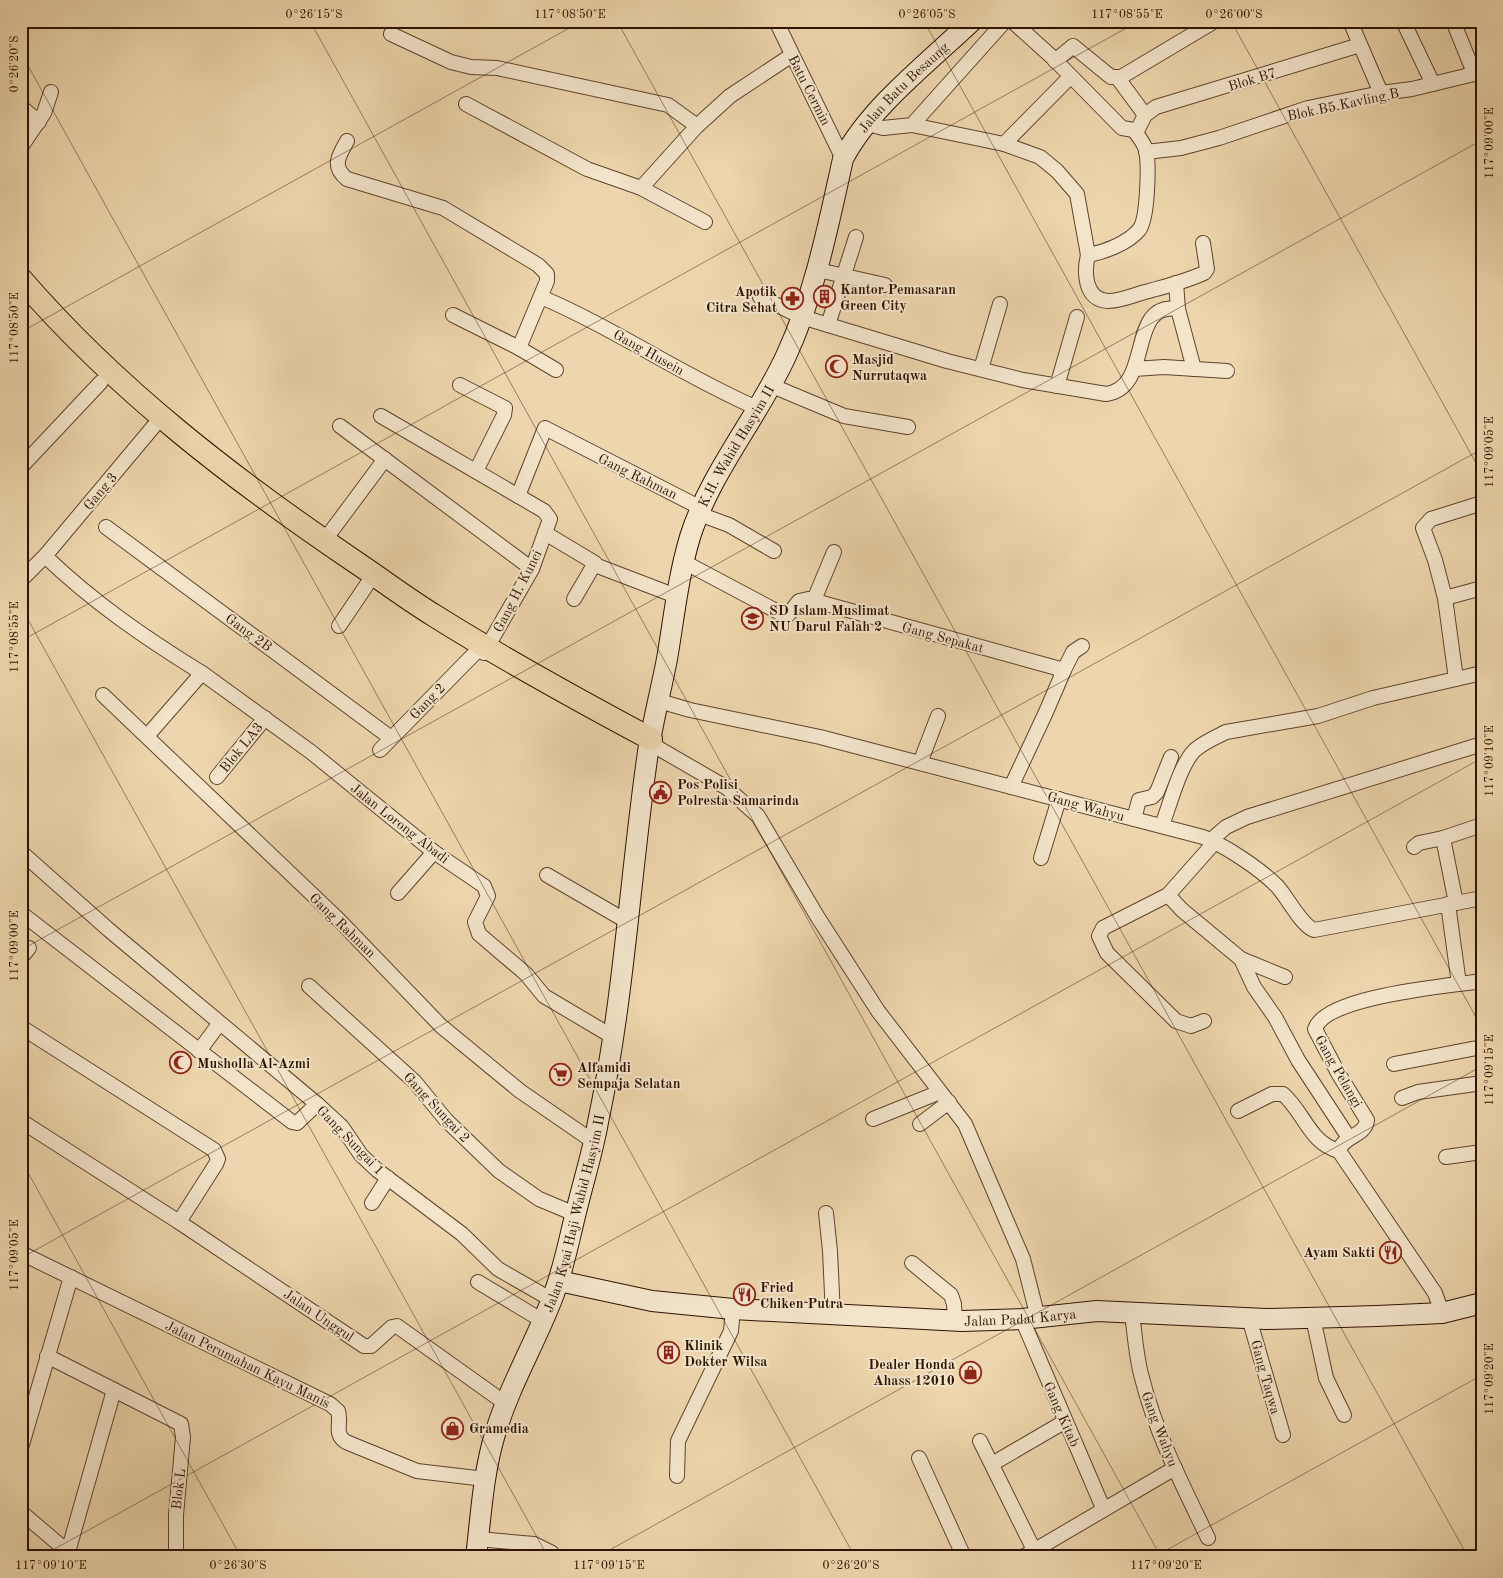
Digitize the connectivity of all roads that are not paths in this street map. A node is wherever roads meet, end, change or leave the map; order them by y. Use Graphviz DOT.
graph roads {
  1 [pos="776,21"];
  2 [pos="972,21"];
  3 [pos="1005,21"];
  4 [pos="1012,21"];
  5 [pos="1216,21"];
  6 [pos="1350,21"];
  7 [pos="1403,21"];
  8 [pos="1453,21"];
  9 [pos="391,34"];
  10 [pos="1360,45"];
  11 [pos="792,56"];
  12 [pos="1055,61"];
  13 [pos="1478,73"];
  14 [pos="1070,77"];
  15 [pos="1117,77"];
  16 [pos="1433,84"];
  17 [pos="51,92"];
  18 [pos="1381,93"];
  19 [pos="466,104"];
  20 [pos="21,108"];
  21 [pos="1145,115"];
  22 [pos="39,122"];
  23 [pos="868,124"];
  24 [pos="912,124"];
  25 [pos="697,126"];
  26 [pos="1134,130"];
  27 [pos="347,141"];
  28 [pos="1004,144"];
  29 [pos="21,147"];
  30 [pos="1146,152"];
  31 [pos="843,159"];
  32 [pos="641,188"];
  33 [pos="705,222"];
  34 [pos="856,237"];
  35 [pos="1203,243"];
  36 [pos="1088,255"];
  37 [pos="818,270"];
  38 [pos="844,275"];
  39 [pos="21,279"];
  40 [pos="1176,283"];
  41 [pos="886,284"];
  42 [pos="541,297"];
  43 [pos="760,297"];
  44 [pos="21,300"];
  45 [pos="1000,304"];
  46 [pos="1178,309"];
  47 [pos="453,315"];
  48 [pos="802,317"];
  49 [pos="1077,317"];
  50 [pos="828,325"];
  51 [pos="519,348"];
  52 [pos="1134,369"];
  53 [pos="1194,369"];
  54 [pos="556,370"];
  55 [pos="981,370"];
  56 [pos="1227,371"];
  57 [pos="101,382"];
  58 [pos="460,385"];
  59 [pos="770,385"];
  60 [pos="1057,386"];
  61 [pos="757,408"];
  62 [pos="381,416"];
  63 [pos="154,426"];
  64 [pos="340,426"];
  65 [pos="908,427"];
  66 [pos="385,459"];
  67 [pos="21,467"];
  68 [pos="476,471"];
  69 [pos="518,496"];
  70 [pos="1482,504"];
  71 [pos="700,511"];
  72 [pos="106,527"];
  73 [pos="547,528"];
  74 [pos="324,541"];
  75 [pos="774,551"];
  76 [pos="834,552"];
  77 [pos="45,556"];
  78 [pos="684,562"];
  79 [pos="595,565"];
  80 [pos="532,569"];
  81 [pos="21,580"];
  82 [pos="368,583"];
  83 [pos="1482,588"];
  84 [pos="676,596"];
  85 [pos="1445,598"];
  86 [pos="574,599"];
  87 [pos="814,600"];
  88 [pos="339,626"];
  89 [pos="1082,646"];
  90 [pos="481,652"];
  91 [pos="1064,670"];
  92 [pos="202,673"];
  93 [pos="1482,673"];
  94 [pos="1456,679"];
  95 [pos="103,695"];
  96 [pos="659,701"];
  97 [pos="938,716"];
  98 [pos="265,718"];
  99 [pos="148,735"];
  100 [pos="391,738"];
  101 [pos="1482,744"];
  102 [pos="652,746"];
  103 [pos="380,750"];
  104 [pos="1171,757"];
  105 [pos="920,763"];
  106 [pos="217,776"];
  107 [pos="1010,787"];
  108 [pos="1059,800"];
  109 [pos="1134,819"];
  110 [pos="1162,825"];
  111 [pos="1482,825"];
  112 [pos="1443,838"];
  113 [pos="1212,842"];
  114 [pos="1414,847"];
  115 [pos="21,852"];
  116 [pos="434,852"];
  117 [pos="1041,858"];
  118 [pos="547,874"];
  119 [pos="398,893"];
  120 [pos="1168,895"];
  121 [pos="1482,898"];
  122 [pos="1452,904"];
  123 [pos="21,913"];
  124 [pos="628,922"];
  125 [pos="1241,959"];
  126 [pos="1285,978"];
  127 [pos="1482,981"];
  128 [pos="1459,984"];
  129 [pos="309,986"];
  130 [pos="1204,1021"];
  131 [pos="218,1024"];
  132 [pos="21,1027"];
  133 [pos="615,1038"];
  134 [pos="1482,1047"];
  135 [pos="199,1051"];
  136 [pos="1394,1064"];
  137 [pos="1482,1083"];
  138 [pos="944,1097"];
  139 [pos="1402,1098"];
  140 [pos="317,1104"];
  141 [pos="1238,1111"];
  142 [pos="873,1119"];
  143 [pos="21,1121"];
  144 [pos="920,1124"];
  145 [pos="1349,1138"];
  146 [pos="594,1142"];
  147 [pos="1339,1151"];
  148 [pos="1482,1152"];
  149 [pos="1446,1157"];
  150 [pos="388,1178"];
  151 [pos="372,1203"];
  152 [pos="826,1213"];
  153 [pos="575,1214"];
  154 [pos="179,1222"];
  155 [pos="21,1253"];
  156 [pos="912,1264"];
  157 [pos="72,1278"];
  158 [pos="559,1281"];
  159 [pos="478,1282"];
  160 [pos="552,1300"];
  161 [pos="1479,1307"];
  162 [pos="733,1309"];
  163 [pos="1442,1313"];
  164 [pos="1132,1314"];
  165 [pos="832,1315"];
  166 [pos="1030,1318"];
  167 [pos="1249,1318"];
  168 [pos="1313,1318"];
  169 [pos="955,1320"];
  170 [pos="543,1321"];
  171 [pos="47,1356"];
  172 [pos="114,1390"];
  173 [pos="505,1403"];
  174 [pos="1344,1415"];
  175 [pos="1064,1422"];
  176 [pos="1283,1435"];
  177 [pos="980,1441"];
  178 [pos="21,1448"];
  179 [pos="919,1458"];
  180 [pos="992,1464"];
  181 [pos="1175,1468"];
  182 [pos="677,1476"];
  183 [pos="485,1479"];
  184 [pos="1103,1508"];
  185 [pos="21,1512"];
  186 [pos="1208,1538"];
  187 [pos="477,1548"];
  188 [pos="552,1553"];
  189 [pos="1029,1553"];
  190 [pos="176,1557"];
  191 [pos="964,1557"];
  1 -- 11 [label="street, Batu Cermin"];
  2 -- 23 [label="main road, Jalan Batu Besaung"];
  3 -- 24 [label="street"];
  4 -- 12 [label="street"];
  5 -- 15 [label="street"];
  6 -- 10 [label="street"];
  7 -- 16 [label="street"];
  8 -- 13 [label="street"];
  9 -- 25 [label="street"];
  10 -- 18 [label="street"];
  10 -- 21 [label="street, Blok B7"];
  11 -- 25 [label="street"];
  11 -- 31 [label="street, Batu Cermin"];
  12 -- 14 [label="street"];
  12 -- 15 [label="street"];
  13 -- 16 [label="street, Blok B5 Kavling B"];
  14 -- 26 [label="street"];
  14 -- 28 [label="street"];
  15 -- 21 [label="street"];
  16 -- 18 [label="street, Blok B5 Kavling B"];
  17 -- 22 [label="street"];
  18 -- 30 [label="street, Blok B5 Kavling B"];
  19 -- 32 [label="street"];
  20 -- 22 [label="street"];
  21 -- 26 [label="street"];
  22 -- 29 [label="street"];
  23 -- 24 [label="street"];
  23 -- 31 [label="main road, Jalan Batu Besaung"];
  24 -- 28 [label="street"];
  25 -- 32 [label="street"];
  26 -- 30 [label="street"];
  27 -- 42 [label="street"];
  28 -- 36 [label="street"];
  30 -- 36 [label="street"];
  31 -- 37 [label="main road, K.H. Wahid Hasyim II"];
  32 -- 33 [label="street"];
  34 -- 38 [label="street"];
  35 -- 40 [label="street"];
  36 -- 40 [label="street"];
  37 -- 38 [label="street"];
  37 -- 48 [label="main road, K.H. Wahid Hasyim II"];
  38 -- 41 [label="street"];
  38 -- 50 [label="street"];
  39 -- 74 [label="main road"];
  40 -- 46 [label="street"];
  42 -- 51 [label="street"];
  42 -- 61 [label="street, Gang Husein"];
  43 -- 48 [label="street"];
  44 -- 57 [label="main road"];
  45 -- 55 [label="street"];
  46 -- 52 [label="street"];
  46 -- 53 [label="street"];
  47 -- 51 [label="street"];
  48 -- 50 [label="street"];
  48 -- 59 [label="main road, K.H. Wahid Hasyim II"];
  49 -- 60 [label="street"];
  50 -- 55 [label="street"];
  51 -- 54 [label="street"];
  52 -- 53 [label="street"];
  52 -- 60 [label="street"];
  53 -- 56 [label="street"];
  55 -- 60 [label="street"];
  57 -- 63 [label="main road"];
  57 -- 67 [label="street"];
  58 -- 68 [label="street"];
  59 -- 61 [label="main road, K.H. Wahid Hasyim II"];
  59 -- 65 [label="street"];
  61 -- 71 [label="main road, K.H. Wahid Hasyim II"];
  62 -- 68 [label="street"];
  63 -- 77 [label="street, Gang 3"];
  63 -- 82 [label="main road"];
  64 -- 66 [label="street"];
  66 -- 74 [label="street"];
  66 -- 80 [label="street"];
  68 -- 69 [label="street"];
  69 -- 71 [label="street, Gang Rahman"];
  69 -- 73 [label="street"];
  70 -- 85 [label="street"];
  71 -- 75 [label="street, Gang Rahman"];
  71 -- 78 [label="main road, K.H. Wahid Hasyim II"];
  72 -- 100 [label="street, Gang 2B"];
  73 -- 79 [label="street"];
  73 -- 80 [label="street, Gang H. Kunci"];
  74 -- 90 [label="main road"];
  76 -- 87 [label="street"];
  77 -- 81 [label="street, Gang 3"];
  77 -- 92 [label="street, Jalan Lorong Abadi"];
  78 -- 84 [label="main road, K.H. Wahid Hasyim II"];
  78 -- 87 [label="street"];
  79 -- 84 [label="street"];
  79 -- 86 [label="street"];
  80 -- 90 [label="street, Gang H. Kunci"];
  82 -- 88 [label="street"];
  82 -- 90 [label="main road"];
  83 -- 85 [label="street"];
  84 -- 96 [label="main road, K.H. Wahid Hasyim II"];
  85 -- 94 [label="street"];
  87 -- 91 [label="street, Gang Sepakat"];
  89 -- 91 [label="street"];
  90 -- 100 [label="street, Gang 2"];
  90 -- 102 [label="main road"];
  91 -- 107 [label="street"];
  92 -- 98 [label="street, Jalan Lorong Abadi"];
  92 -- 99 [label="street"];
  93 -- 94 [label="street"];
  94 -- 110 [label="street"];
  95 -- 99 [label="street, Gang Rahman"];
  96 -- 102 [label="main road, K.H. Wahid Hasyim II"];
  96 -- 105 [label="street, Gang Wahyu"];
  97 -- 105 [label="street"];
  98 -- 106 [label="street, Blok LA3"];
  98 -- 116 [label="street, Jalan Lorong Abadi"];
  99 -- 146 [label="street, Gang Rahman"];
  100 -- 103 [label="street, Gang 2"];
  101 -- 113 [label="street"];
  102 -- 124 [label="main road, Jalan Kyai Haji Wahid Hasyim II"];
  102 -- 138 [label="street, Gang Kitab"];
  104 -- 109 [label="street"];
  105 -- 107 [label="street, Gang Wahyu"];
  107 -- 108 [label="street, Gang Wahyu"];
  108 -- 109 [label="street, Gang Wahyu"];
  108 -- 117 [label="street"];
  109 -- 110 [label="street, Gang Wahyu"];
  110 -- 113 [label="street, Gang Wahyu"];
  111 -- 112 [label="street"];
  112 -- 114 [label="street"];
  112 -- 122 [label="street"];
  113 -- 120 [label="street"];
  113 -- 122 [label="street, Gang Wahyu"];
  115 -- 131 [label="street, Gang Sungai 1"];
  116 -- 119 [label="street"];
  116 -- 133 [label="street, Jalan Lorong Abadi"];
  118 -- 124 [label="street"];
  120 -- 125 [label="street"];
  120 -- 130 [label="street"];
  121 -- 122 [label="street, Gang Wahyu"];
  122 -- 128 [label="street"];
  123 -- 135 [label="street"];
  124 -- 133 [label="main road, Jalan Kyai Haji Wahid Hasyim II"];
  125 -- 126 [label="street"];
  125 -- 145 [label="street"];
  127 -- 128 [label="street"];
  128 -- 145 [label="street, Gang Pelangi"];
  129 -- 153 [label="street, Gang Sungai 2"];
  131 -- 135 [label="street"];
  131 -- 140 [label="street, Gang Sungai 1"];
  132 -- 154 [label="street"];
  133 -- 146 [label="main road, Jalan Kyai Haji Wahid Hasyim II"];
  134 -- 136 [label="street"];
  135 -- 140 [label="street"];
  137 -- 139 [label="street"];
  138 -- 142 [label="street"];
  138 -- 144 [label="street"];
  138 -- 166 [label="street, Gang Kitab"];
  140 -- 150 [label="street, Gang Sungai 1"];
  141 -- 147 [label="street"];
  143 -- 154 [label="street, Jalan Unggul"];
  145 -- 147 [label="street, Gang Pelangi"];
  146 -- 153 [label="main road, Jalan Kyai Haji Wahid Hasyim II"];
  147 -- 163 [label="street"];
  148 -- 149 [label="street"];
  150 -- 151 [label="street"];
  150 -- 160 [label="street, Gang Sungai 1"];
  152 -- 165 [label="street"];
  153 -- 158 [label="main road, Jalan Kyai Haji Wahid Hasyim II"];
  154 -- 173 [label="street, Jalan Unggul"];
  155 -- 157 [label="street, Jalan Perumahan Kayu Manis"];
  156 -- 169 [label="street"];
  157 -- 171 [label="street"];
  157 -- 183 [label="street, Jalan Perumahan Kayu Manis"];
  158 -- 160 [label="main road, Jalan Kyai Haji Wahid Hasyim II"];
  158 -- 162 [label="main road, Jalan Padat Karya"];
  159 -- 170 [label="street"];
  160 -- 170 [label="main road, Jalan Kyai Haji Wahid Hasyim II"];
  161 -- 163 [label="main road, Jalan Padat Karya"];
  162 -- 165 [label="main road, Jalan Padat Karya"];
  162 -- 182 [label="street"];
  163 -- 168 [label="main road, Jalan Padat Karya"];
  164 -- 166 [label="main road, Jalan Padat Karya"];
  164 -- 167 [label="main road, Jalan Padat Karya"];
  164 -- 181 [label="street, Gang Wahyu"];
  165 -- 169 [label="main road, Jalan Padat Karya"];
  166 -- 169 [label="main road, Jalan Padat Karya"];
  166 -- 175 [label="street, Gang Kitab"];
  167 -- 168 [label="main road, Jalan Padat Karya"];
  167 -- 176 [label="street, Gang Taqwa"];
  168 -- 174 [label="street"];
  170 -- 173 [label="main road, Jalan Kyai Haji Wahid Hasyim II"];
  171 -- 172 [label="street"];
  171 -- 178 [label="street"];
  172 -- 185 [label="street"];
  172 -- 190 [label="street, Blok L"];
  173 -- 183 [label="main road, Jalan Kyai Haji Wahid Hasyim II"];
  175 -- 180 [label="street"];
  175 -- 184 [label="street, Gang Kitab"];
  177 -- 180 [label="street"];
  179 -- 191 [label="street"];
  180 -- 189 [label="street"];
  181 -- 184 [label="street"];
  181 -- 186 [label="street, Gang Wahyu"];
  183 -- 187 [label="main road, Jalan Kyai Haji Wahid Hasyim II"];
  184 -- 189 [label="street"];
  187 -- 188 [label="street"];
}
